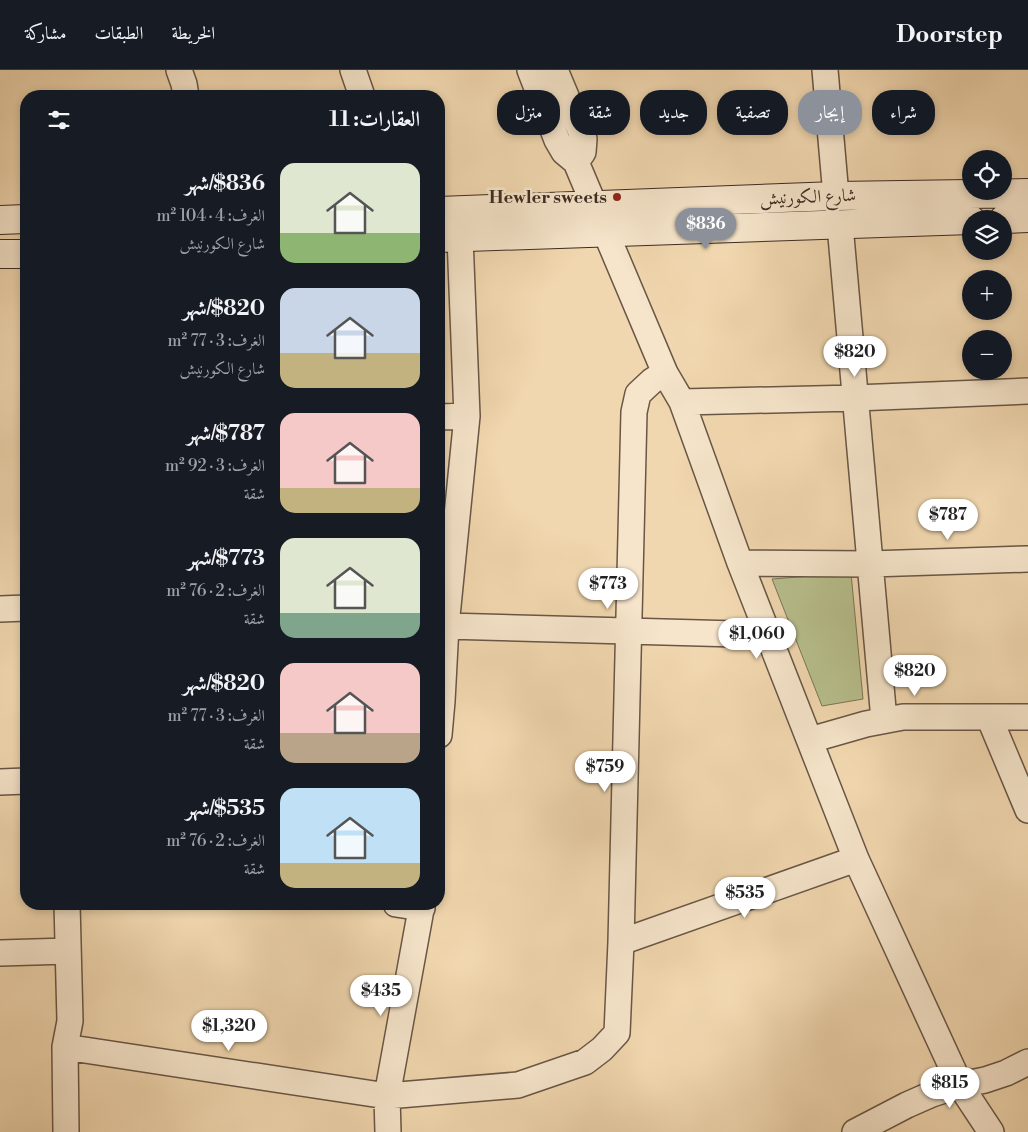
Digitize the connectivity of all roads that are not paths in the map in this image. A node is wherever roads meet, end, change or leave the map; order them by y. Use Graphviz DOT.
graph roads {
  1 [pos="179,70"];
  2 [pos="353,70"];
  3 [pos="530,70"];
  4 [pos="555,70"];
  5 [pos="825,70"];
  6 [pos="185,90"];
  7 [pos="360,90"];
  8 [pos="576,162"];
  9 [pos="1028,193"];
  10 [pos="836,196"];
  11 [pos="594,204"];
  12 [pos="445,211"];
  13 [pos="1028,218"];
  14 [pos="20,219"];
  15 [pos="1012,219"];
  16 [pos="0,220"];
  17 [pos="962,220"];
  18 [pos="840,225"];
  19 [pos="606,232"];
  20 [pos="449,238"];
  21 [pos="0,254"];
  22 [pos="20,254"];
  23 [pos="665,373"];
  24 [pos="1028,391"];
  25 [pos="855,398"];
  26 [pos="682,402"];
  27 [pos="467,416"];
  28 [pos="445,417"];
  29 [pos="1028,558"];
  30 [pos="740,563"];
  31 [pos="870,564"];
  32 [pos="20,608"];
  33 [pos="0,609"];
  34 [pos="446,626"];
  35 [pos="629,631"];
  36 [pos="769,635"];
  37 [pos="445,638"];
  38 [pos="989,716"];
  39 [pos="1028,716"];
  40 [pos="884,720"];
  41 [pos="810,740"];
  42 [pos="20,781"];
  43 [pos="0,782"];
  44 [pos="1028,810"];
  45 [pos="856,859"];
  46 [pos="67,910"];
  47 [pos="421,910"];
  48 [pos="621,942"];
  49 [pos="68,951"];
  50 [pos="0,953"];
  51 [pos="65,1047"];
  52 [pos="1028,1062"];
  53 [pos="960,1085"];
  54 [pos="387,1096"];
  55 [pos="66,1132"];
  56 [pos="388,1132"];
  57 [pos="855,1132"];
  58 [pos="991,1132"];
  1 -- 6 [label="street"];
  2 -- 7 [label="street"];
  3 -- 8 [label="street"];
  4 -- 8 [label="street"];
  5 -- 10 [label="street"];
  8 -- 11 [label="street"];
  9 -- 10 [label="street, شارع الكورنيش"];
  10 -- 11 [label="street, شارع الكورنيش"];
  11 -- 12 [label="street, شارع الكورنيش"];
  11 -- 19 [label="street"];
  13 -- 15 [label="street"];
  14 -- 16 [label="street"];
  17 -- 18 [label="street, شارع الكورنيش"];
  18 -- 19 [label="street, شارع الكورنيش"];
  18 -- 25 [label="street"];
  19 -- 20 [label="street, شارع الكورنيش"];
  19 -- 23 [label="street"];
  20 -- 27 [label="street"];
  21 -- 22 [label="street"];
  23 -- 26 [label="street"];
  23 -- 35 [label="street"];
  24 -- 25 [label="street"];
  25 -- 26 [label="street"];
  25 -- 31 [label="street"];
  26 -- 30 [label="street"];
  27 -- 28 [label="street"];
  27 -- 34 [label="street"];
  29 -- 31 [label="street"];
  30 -- 31 [label="street"];
  30 -- 36 [label="street"];
  31 -- 40 [label="street"];
  32 -- 33 [label="street"];
  34 -- 35 [label="street"];
  34 -- 37 [label="street"];
  35 -- 36 [label="street"];
  35 -- 48 [label="street"];
  36 -- 41 [label="street"];
  38 -- 39 [label="street"];
  38 -- 40 [label="street"];
  38 -- 44 [label="street"];
  40 -- 41 [label="street"];
  41 -- 45 [label="street"];
  42 -- 43 [label="street"];
  45 -- 48 [label="street"];
  45 -- 53 [label="street"];
  46 -- 49 [label="street"];
  47 -- 54 [label="street"];
  48 -- 54 [label="street"];
  49 -- 50 [label="street"];
  49 -- 51 [label="street"];
  51 -- 54 [label="street"];
  51 -- 55 [label="street"];
  52 -- 53 [label="street"];
  53 -- 57 [label="street"];
  53 -- 58 [label="street"];
  54 -- 56 [label="street"];
}
